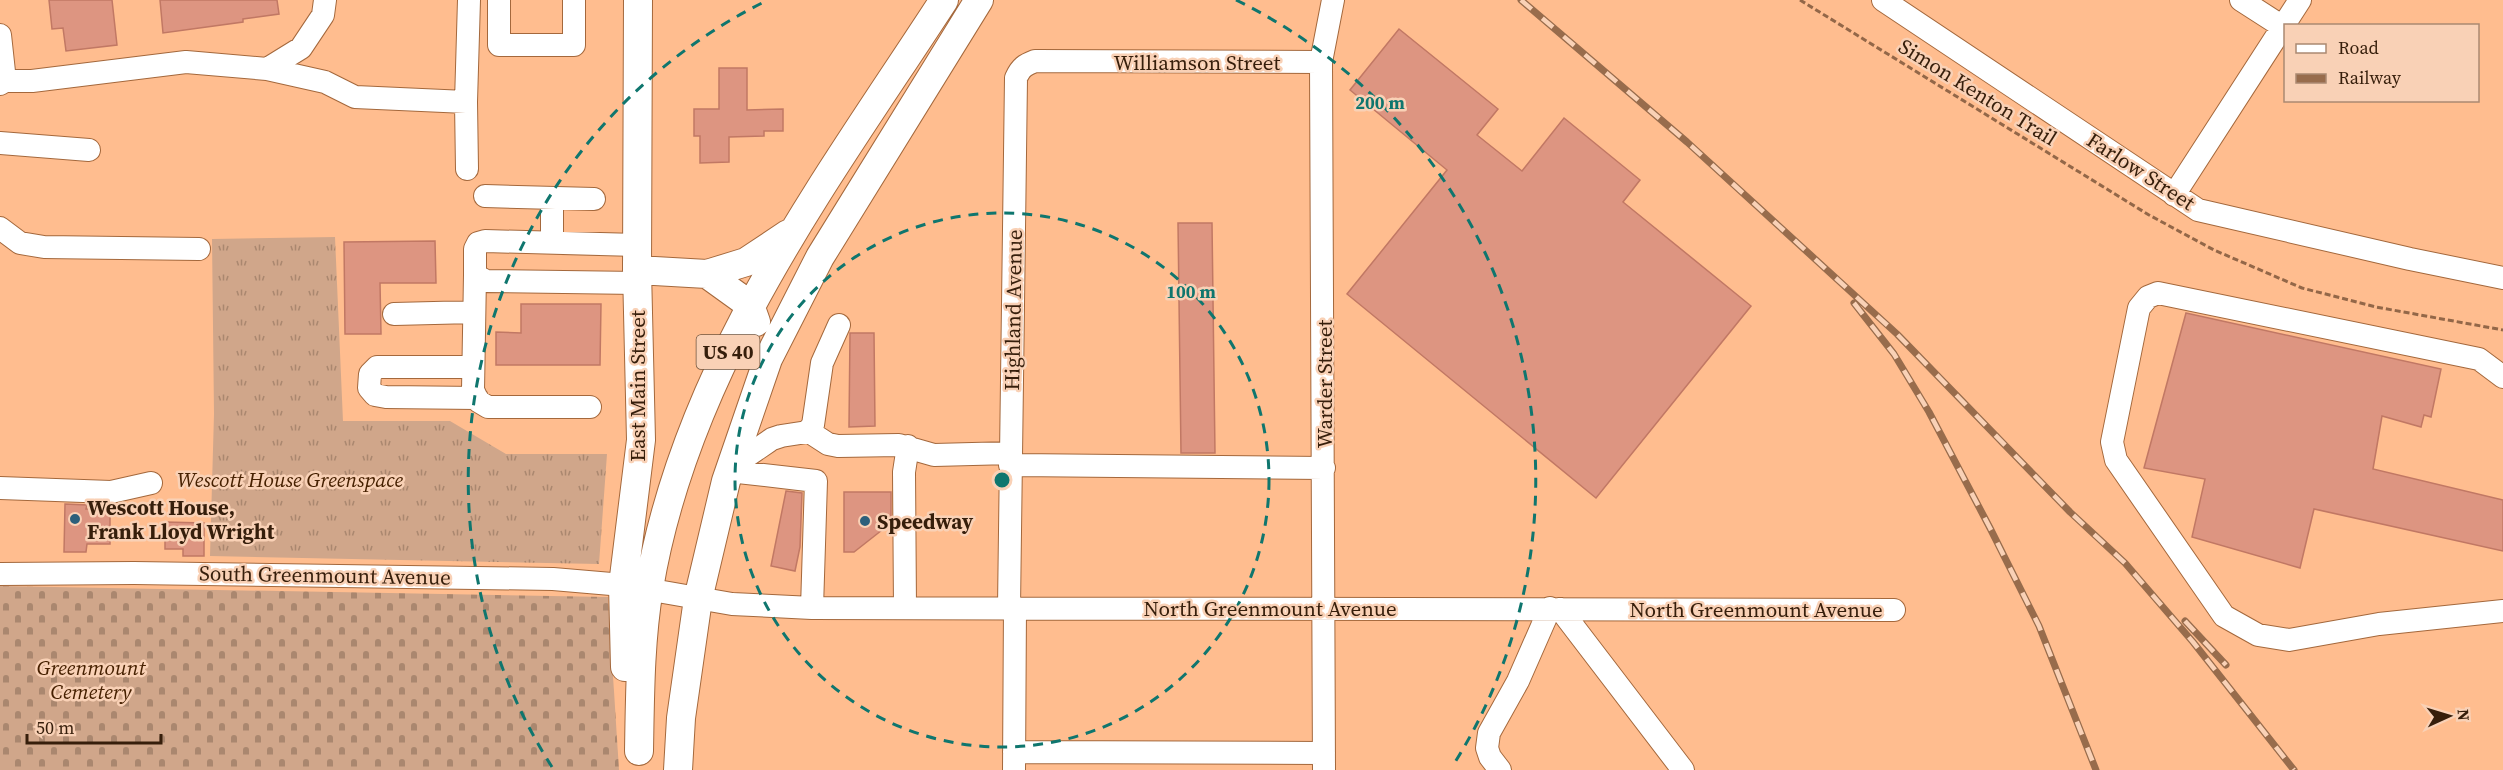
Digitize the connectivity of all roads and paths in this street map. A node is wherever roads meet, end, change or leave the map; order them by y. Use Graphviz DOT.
graph roads {
  1 [pos="325,0"];
  2 [pos="469,0"];
  3 [pos="499,0"];
  4 [pos="574,0"];
  5 [pos="638,0"];
  6 [pos="944,0"];
  7 [pos="979,0"];
  8 [pos="1333,0"];
  9 [pos="1800,0"];
  10 [pos="1883,0"];
  11 [pos="2241,0"];
  12 [pos="2300,0"];
  13 [pos="2285,24"];
  14 [pos="2283,27"];
  15 [pos="499,29"];
  16 [pos="468,31"];
  17 [pos="0,35"];
  18 [pos="1073,62"];
  19 [pos="1321,62"];
  20 [pos="267,69"];
  21 [pos="3,83"];
  22 [pos="466,102"];
  23 [pos="0,143"];
  24 [pos="89,150"];
  25 [pos="467,169"];
  26 [pos="2174,195"];
  27 [pos="484,196"];
  28 [pos="552,198"];
  29 [pos="594,199"];
  30 [pos="0,228"];
  31 [pos="792,231"];
  32 [pos="552,242"];
  33 [pos="200,249"];
  34 [pos="637,266"];
  35 [pos="707,274"];
  36 [pos="475,275"];
  37 [pos="2503,278"];
  38 [pos="750,305"];
  39 [pos="474,312"];
  40 [pos="394,314"];
  41 [pos="839,325"];
  42 [pos="2503,330"];
  43 [pos="768,358"];
  44 [pos="473,368"];
  45 [pos="2503,377"];
  46 [pos="477,398"];
  47 [pos="590,407"];
  48 [pos="808,431"];
  49 [pos="908,446"];
  50 [pos="1010,459"];
  51 [pos="1324,468"];
  52 [pos="730,469"];
  53 [pos="151,483"];
  54 [pos="0,488"];
  55 [pos="0,574"];
  56 [pos="636,587"];
  57 [pos="698,599"];
  58 [pos="1012,607"];
  59 [pos="905,608"];
  60 [pos="1324,608"];
  61 [pos="812,609"];
  62 [pos="1555,609"];
  63 [pos="1894,610"];
  64 [pos="2503,611"];
  65 [pos="640,760"];
  66 [pos="1014,761"];
  67 [pos="1324,762"];
  68 [pos="678,770"];
  69 [pos="1500,770"];
  70 [pos="1683,770"];
  1 -- 20 [label="street"];
  2 -- 16 [label="street"];
  3 -- 15 [label="street"];
  4 -- 15 [label="street"];
  5 -- 34 [label="main road, East Main Street"];
  6 -- 31 [label="main road, US 40"];
  7 -- 43 [label="main road, US 40"];
  8 -- 19 [label="street, Warder Street"];
  9 -- 42 [label="path, Simon Kenton Trail"];
  10 -- 26 [label="street, Farlow Street"];
  11 -- 14 [label="street"];
  12 -- 13 [label="street"];
  14 -- 26 [label="street"];
  15 -- 16 [label="street"];
  16 -- 22 [label="street"];
  17 -- 21 [label="street"];
  18 -- 19 [label="street, Williamson Street"];
  18 -- 50 [label="street, Highland Avenue"];
  19 -- 51 [label="street, Warder Street"];
  20 -- 21 [label="street"];
  20 -- 22 [label="street"];
  22 -- 25 [label="street"];
  23 -- 24 [label="street"];
  26 -- 37 [label="street, Farlow Street"];
  27 -- 28 [label="street"];
  28 -- 29 [label="street"];
  28 -- 32 [label="street"];
  30 -- 33 [label="street"];
  31 -- 35 [label="main road"];
  31 -- 38 [label="main road, US 40"];
  32 -- 34 [label="street"];
  32 -- 36 [label="street"];
  34 -- 35 [label="main road"];
  34 -- 36 [label="street"];
  34 -- 56 [label="main road, East Main Street"];
  35 -- 38 [label="main road"];
  36 -- 39 [label="street"];
  38 -- 43 [label="main road"];
  38 -- 56 [label="main road, US 40"];
  39 -- 40 [label="street"];
  39 -- 44 [label="street"];
  41 -- 48 [label="street"];
  43 -- 52 [label="main road, US 40"];
  44 -- 46 [label="street"];
  44 -- 46 [label="street"];
  45 -- 64 [label="street"];
  46 -- 47 [label="street"];
  48 -- 49 [label="street"];
  48 -- 52 [label="street"];
  49 -- 50 [label="street"];
  49 -- 59 [label="street"];
  50 -- 51 [label="street"];
  50 -- 58 [label="street, Highland Avenue"];
  51 -- 60 [label="street, Warder Street"];
  52 -- 57 [label="main road, US 40"];
  52 -- 61 [label="street"];
  53 -- 54 [label="street"];
  55 -- 56 [label="street, South Greenmount Avenue"];
  56 -- 57 [label="street, North Greenmount Avenue"];
  56 -- 65 [label="main road, East Main Street"];
  57 -- 61 [label="street, North Greenmount Avenue"];
  57 -- 68 [label="main road, US 40"];
  58 -- 59 [label="street, North Greenmount Avenue"];
  58 -- 60 [label="street, North Greenmount Avenue"];
  58 -- 66 [label="street, Highland Avenue"];
  59 -- 61 [label="street, North Greenmount Avenue"];
  60 -- 62 [label="street, North Greenmount Avenue"];
  60 -- 67 [label="street, Warder Street"];
  62 -- 63 [label="street, North Greenmount Avenue"];
  62 -- 69 [label="street"];
  62 -- 70 [label="street"];
  66 -- 67 [label="street"];
}
